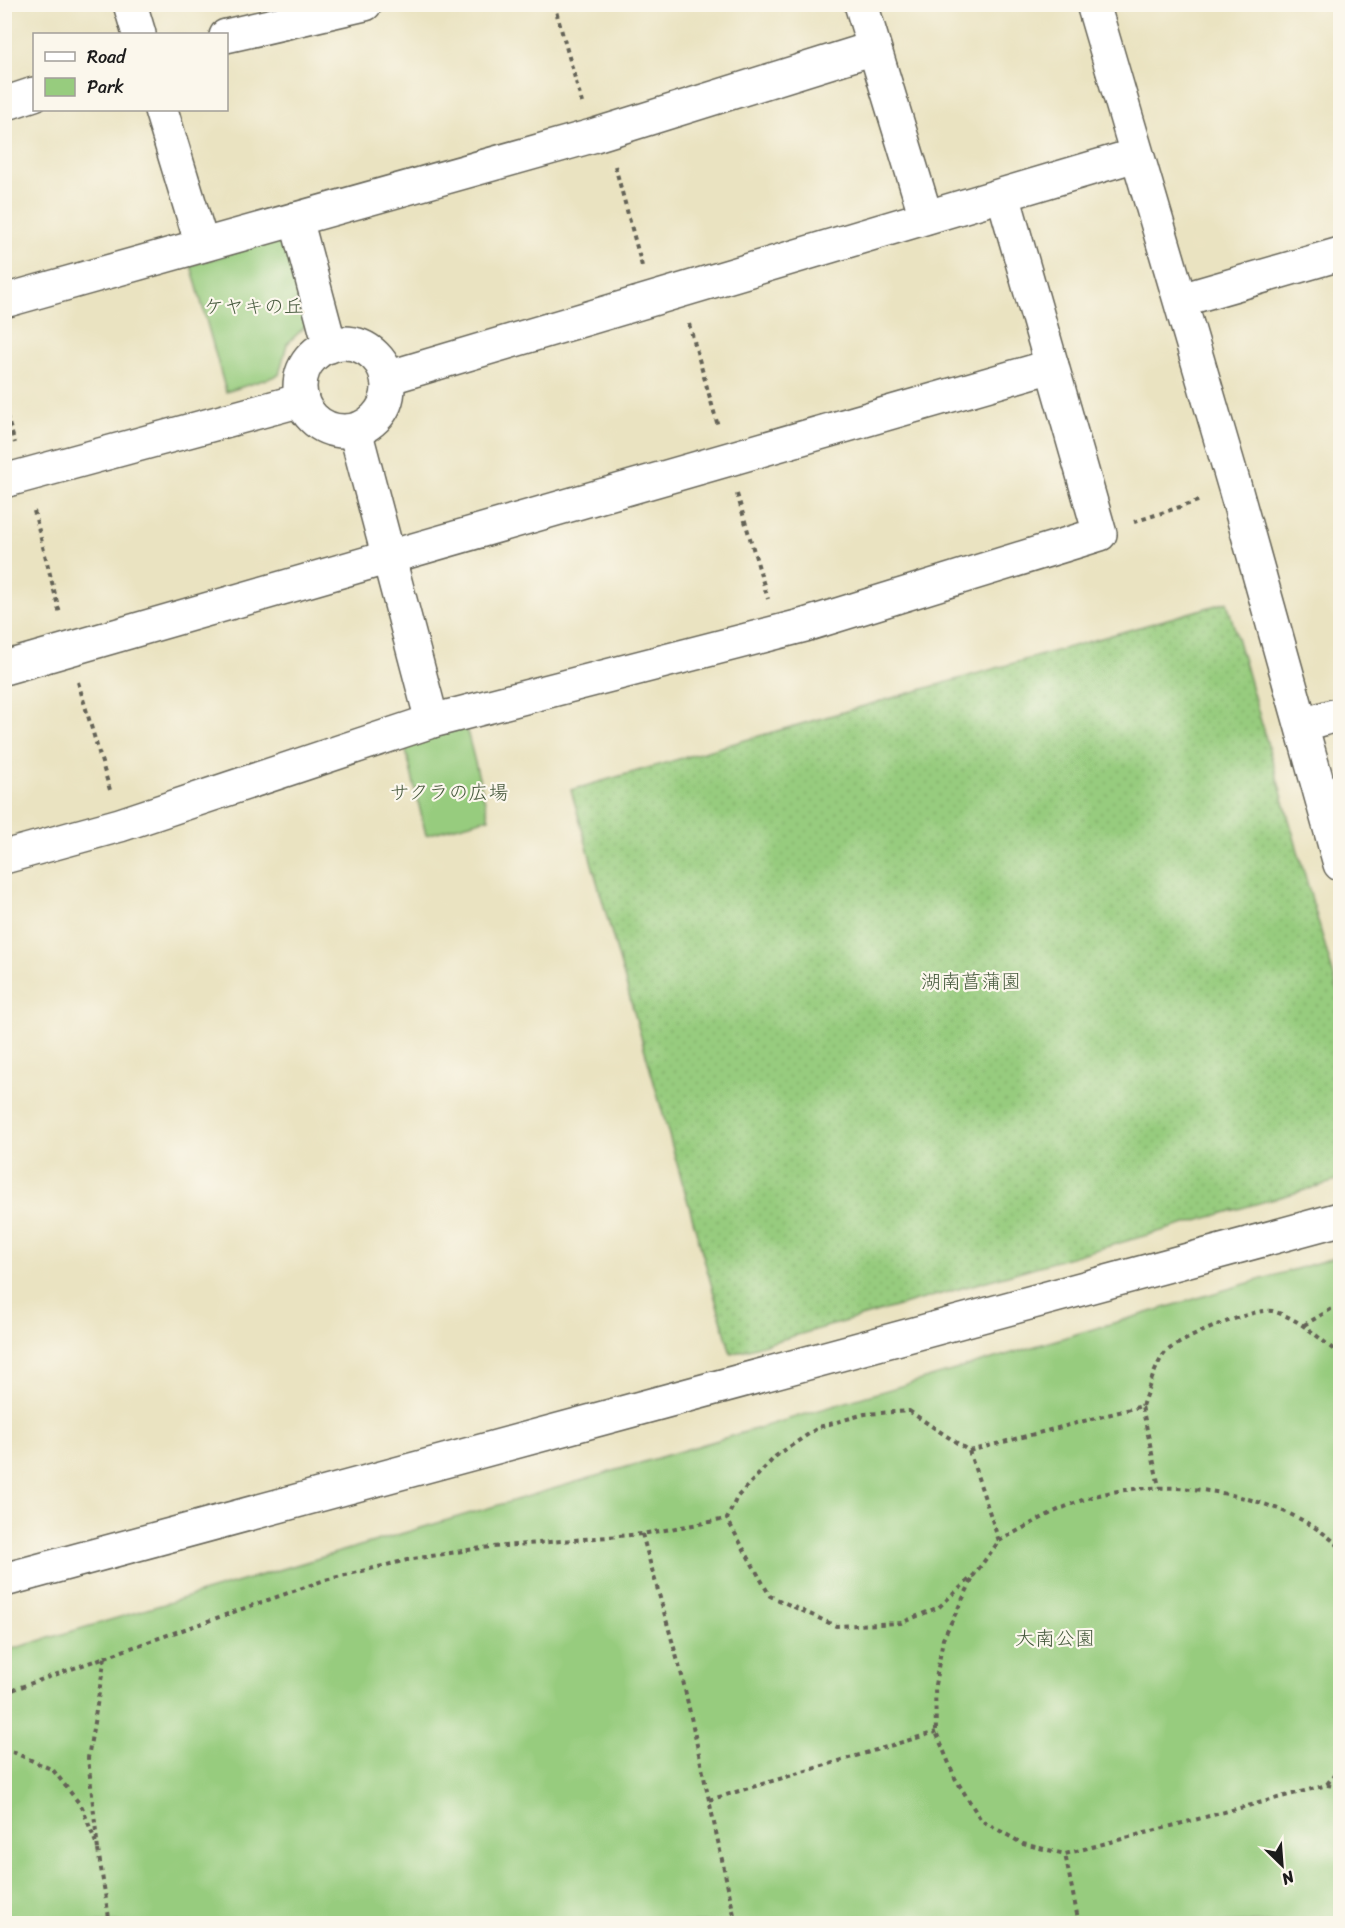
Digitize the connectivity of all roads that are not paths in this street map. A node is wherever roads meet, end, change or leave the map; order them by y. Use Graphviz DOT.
graph roads {
  1 [pos="130,4"];
  2 [pos="364,4"];
  3 [pos="861,4"];
  4 [pos="1094,4"];
  5 [pos="139,33"];
  6 [pos="228,36"];
  7 [pos="874,48"];
  8 [pos="33,94"];
  9 [pos="4,104"];
  10 [pos="162,111"];
  11 [pos="1136,155"];
  12 [pos="1003,195"];
  13 [pos="926,217"];
  14 [pos="296,219"];
  15 [pos="202,245"];
  16 [pos="1341,254"];
  17 [pos="1180,300"];
  18 [pos="4,301"];
  19 [pos="330,345"];
  20 [pos="1052,366"];
  21 [pos="387,378"];
  22 [pos="302,400"];
  23 [pos="355,430"];
  24 [pos="15,478"];
  25 [pos="388,559"];
  26 [pos="4,668"];
  27 [pos="1341,714"];
  28 [pos="432,721"];
  29 [pos="1302,725"];
  30 [pos="4,857"];
  31 [pos="1341,864"];
  32 [pos="1341,1219"];
  33 [pos="4,1580"];
  1 -- 5 [label="street"];
  2 -- 6 [label="street"];
  3 -- 7 [label="street"];
  4 -- 11 [label="street"];
  7 -- 13 [label="street"];
  7 -- 14 [label="street"];
  8 -- 9 [label="street"];
  10 -- 15 [label="street"];
  11 -- 12 [label="street"];
  11 -- 17 [label="street"];
  12 -- 13 [label="street"];
  12 -- 20 [label="street"];
  13 -- 21 [label="street"];
  14 -- 15 [label="street"];
  14 -- 19 [label="street"];
  15 -- 18 [label="street"];
  16 -- 17 [label="street"];
  17 -- 29 [label="street"];
  19 -- 21 [label="street"];
  19 -- 22 [label="street"];
  20 -- 25 [label="street"];
  20 -- 28 [label="street"];
  21 -- 23 [label="street"];
  22 -- 23 [label="street"];
  22 -- 24 [label="street"];
  23 -- 25 [label="street"];
  25 -- 26 [label="street"];
  25 -- 28 [label="street"];
  27 -- 29 [label="street"];
  28 -- 30 [label="street"];
  29 -- 31 [label="street"];
  32 -- 33 [label="street"];
}
